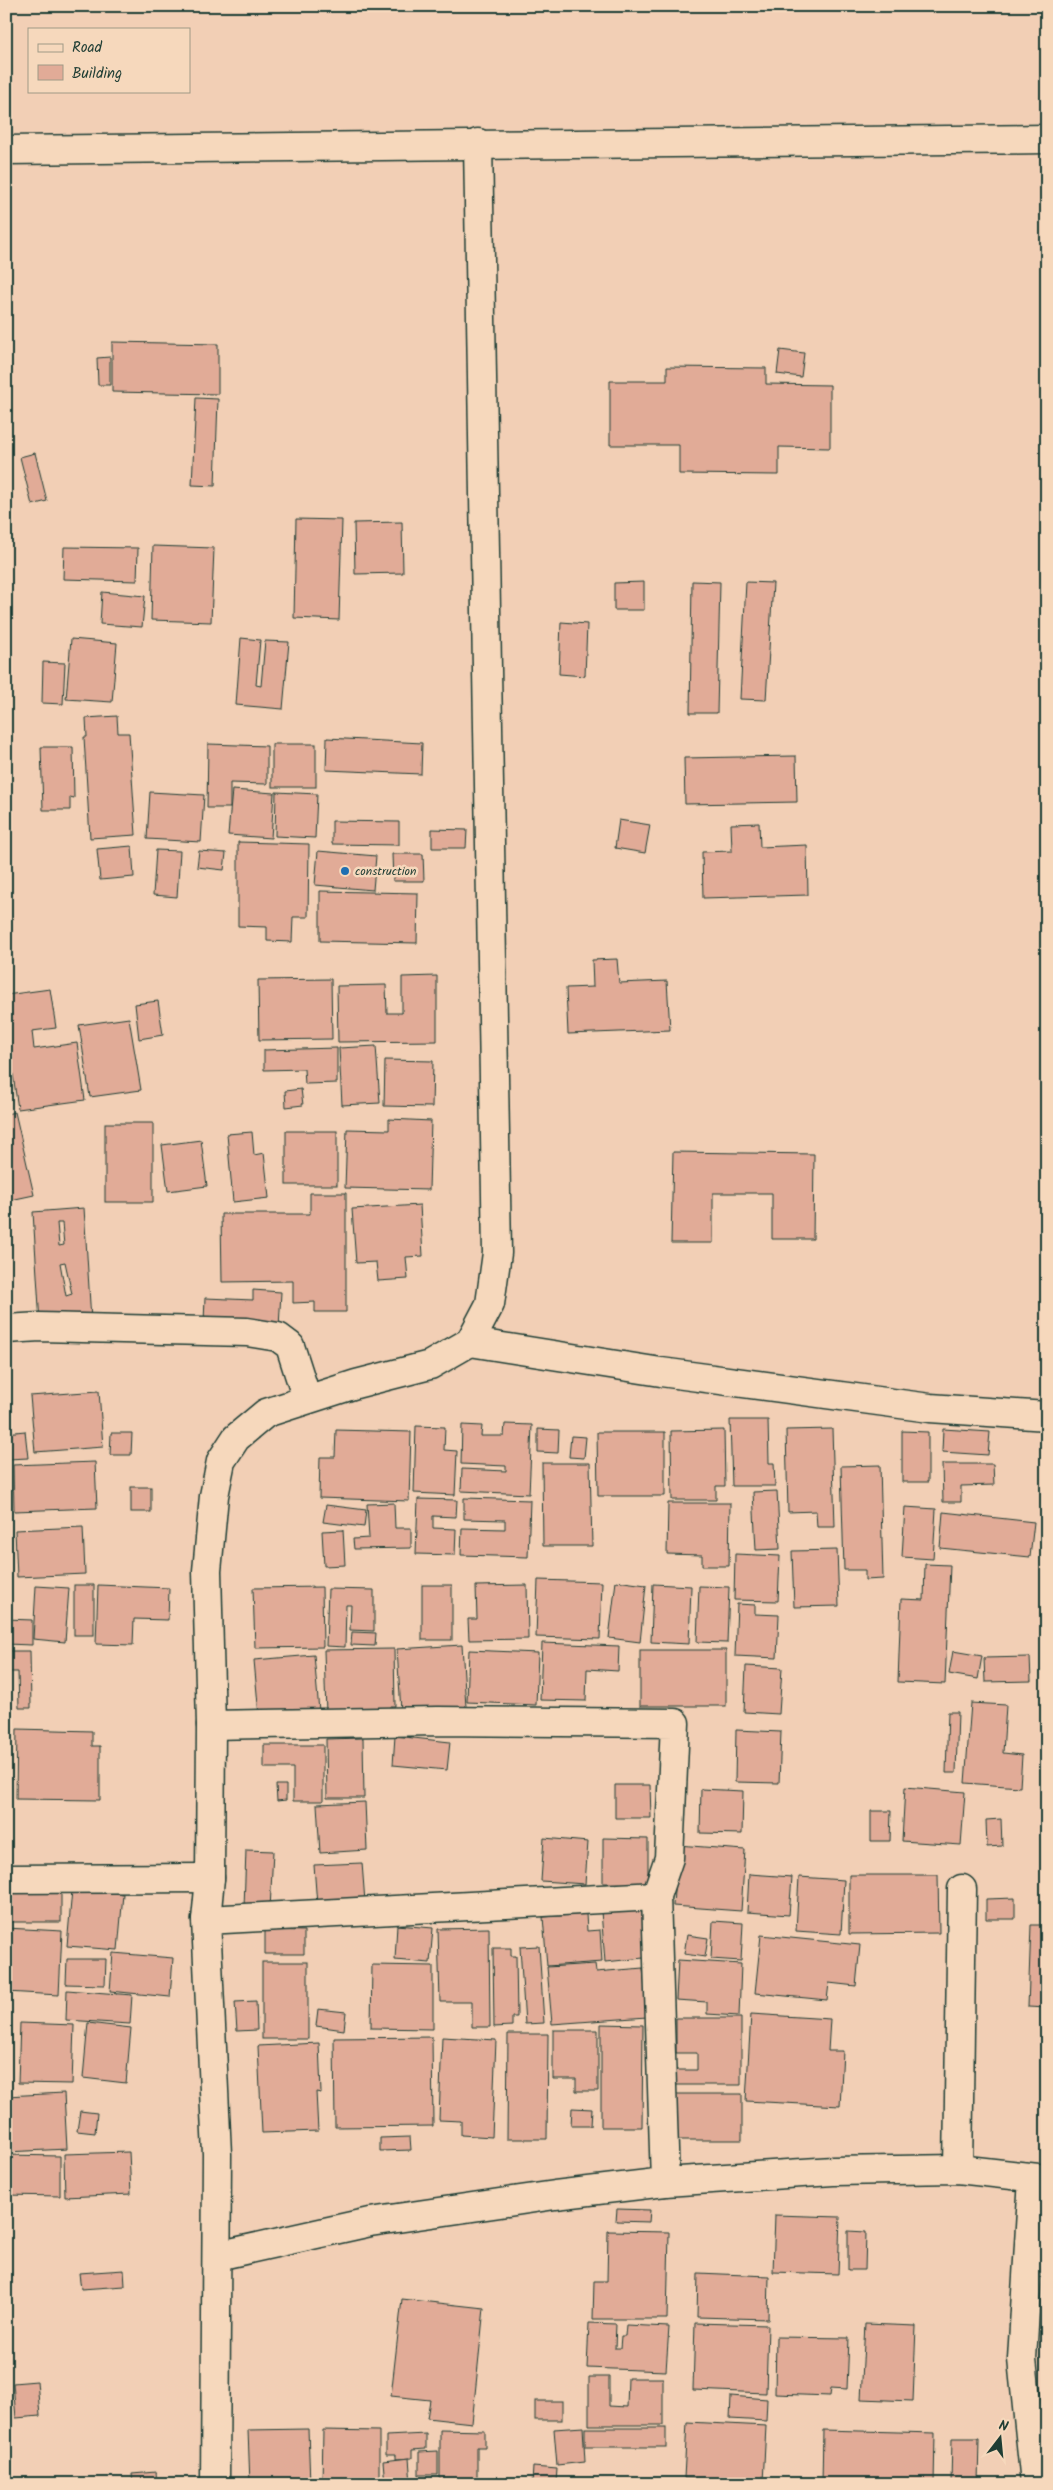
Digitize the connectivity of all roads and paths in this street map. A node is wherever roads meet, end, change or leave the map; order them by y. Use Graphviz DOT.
graph roads {
  1 [pos="1047,139"];
  2 [pos="478,143"];
  3 [pos="6,150"];
  4 [pos="6,1329"];
  5 [pos="470,1342"];
  6 [pos="306,1400"];
  7 [pos="1047,1416"];
  8 [pos="211,1725"];
  9 [pos="210,1878"];
  10 [pos="6,1879"];
  11 [pos="962,1889"];
  12 [pos="656,1896"];
  13 [pos="206,1920"];
  14 [pos="958,2169"];
  15 [pos="1040,2179"];
  16 [pos="665,2182"];
  17 [pos="217,2256"];
  18 [pos="215,2484"];
  19 [pos="1034,2484"];
  1 -- 2 [label="main road"];
  2 -- 3 [label="main road"];
  2 -- 5 [label="main road"];
  4 -- 6 [label="main road"];
  5 -- 6 [label="main road"];
  5 -- 7 [label="main road"];
  6 -- 8 [label="main road"];
  8 -- 9 [label="main road"];
  8 -- 12 [label="main road"];
  9 -- 10 [label="main road"];
  9 -- 13 [label="main road"];
  11 -- 14 [label="main road"];
  12 -- 13 [label="main road"];
  12 -- 16 [label="main road"];
  13 -- 17 [label="main road"];
  14 -- 15 [label="main road"];
  14 -- 16 [label="main road"];
  15 -- 19 [label="main road"];
  16 -- 17 [label="main road"];
  17 -- 18 [label="main road"];
}
